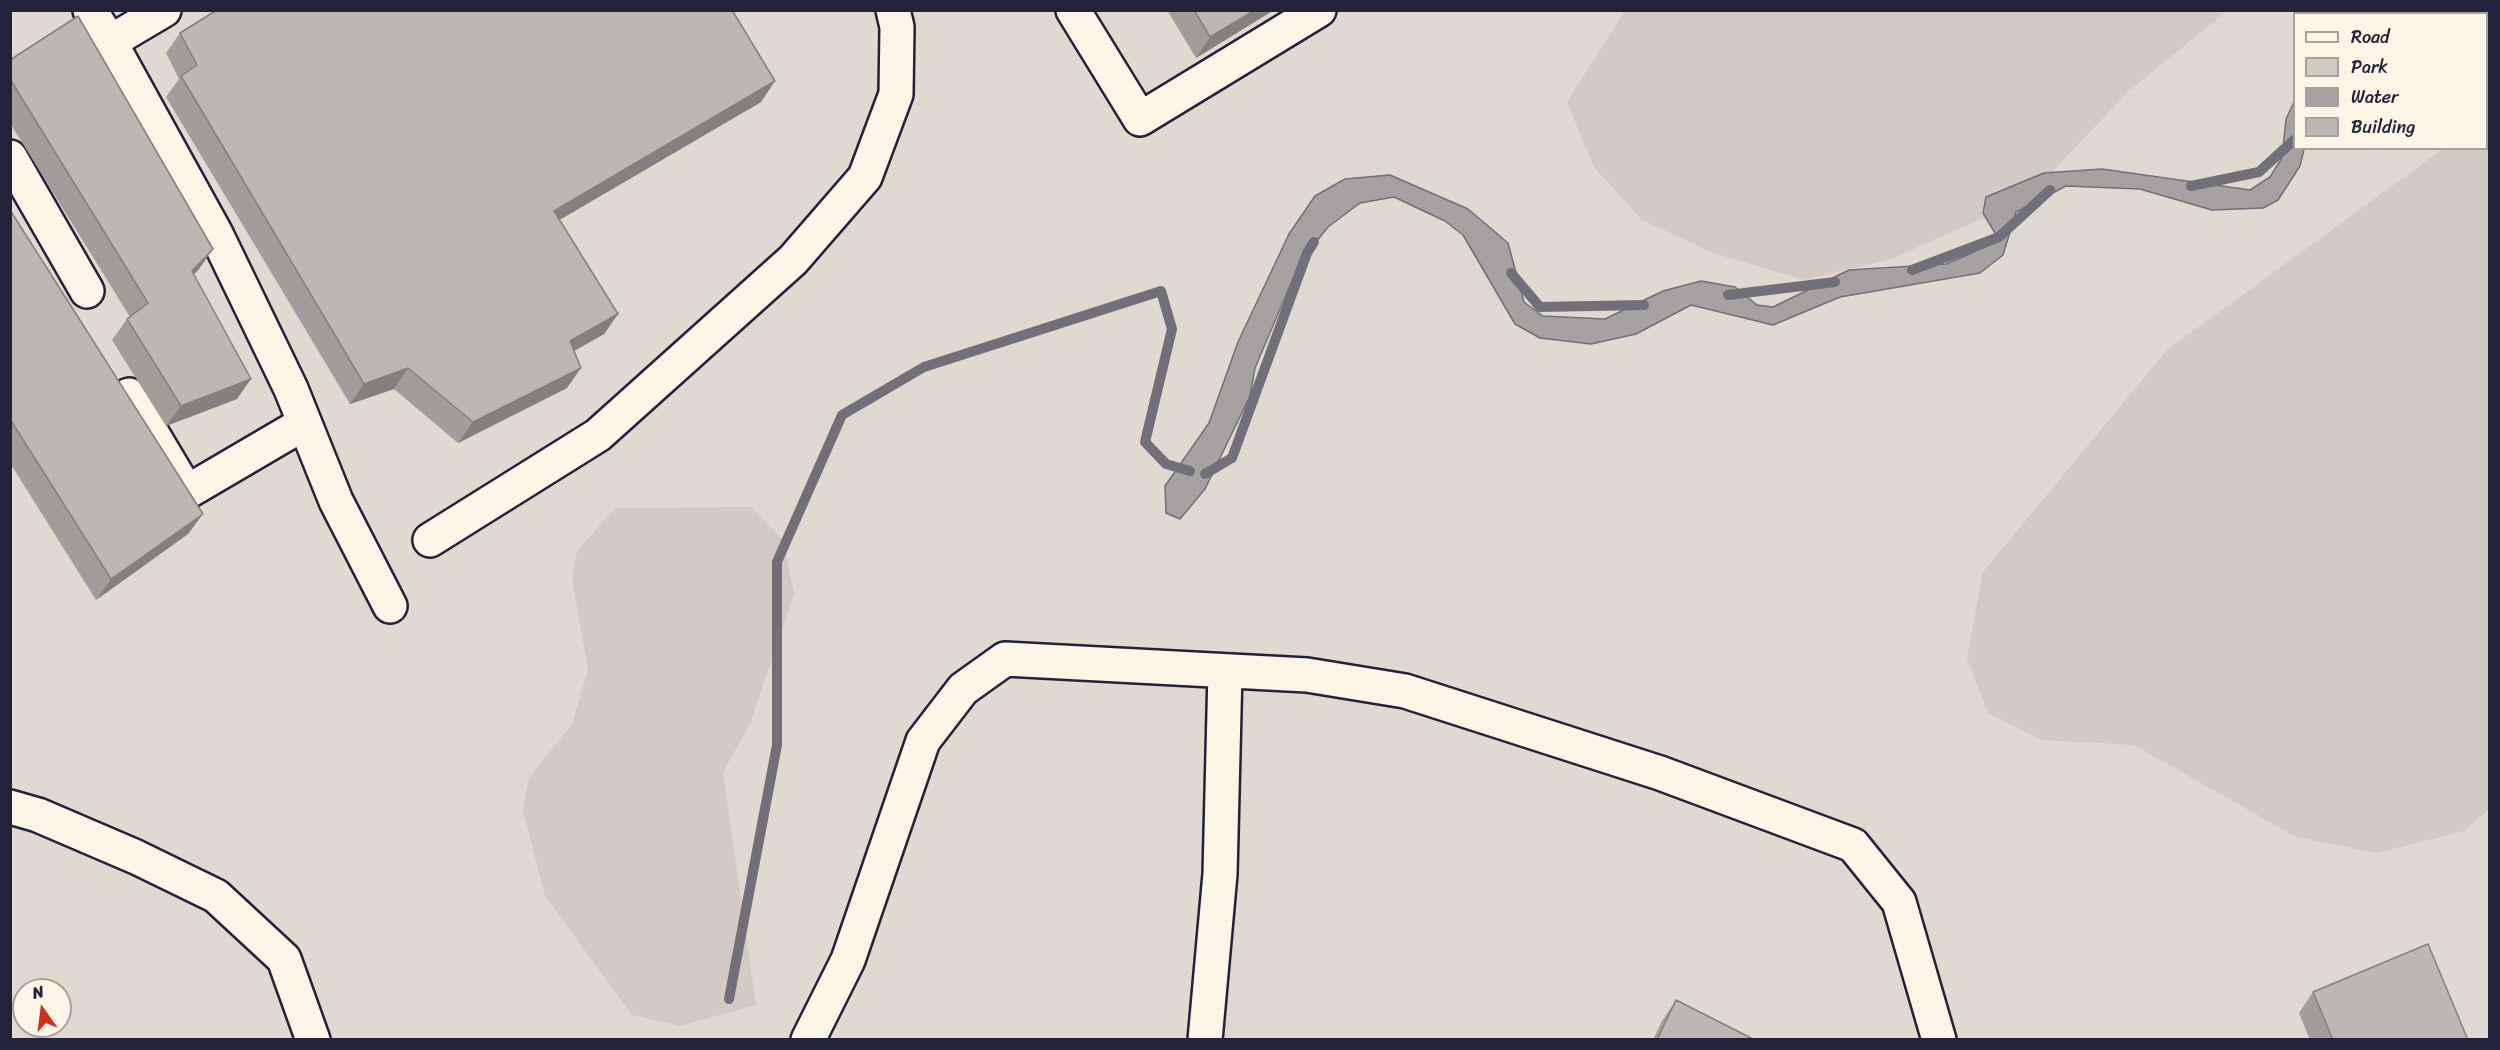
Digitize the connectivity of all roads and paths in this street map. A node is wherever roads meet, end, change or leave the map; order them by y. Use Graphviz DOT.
graph roads {
  1 [pos="90,10"];
  2 [pos="164,10"];
  3 [pos="893,10"];
  4 [pos="1073,10"];
  5 [pos="1319,10"];
  6 [pos="110,42"];
  7 [pos="10,157"];
  8 [pos="87,291"];
  9 [pos="129,395"];
  10 [pos="303,424"];
  11 [pos="430,540"];
  12 [pos="390,606"];
  13 [pos="1225,671"];
  14 [pos="10,807"];
  15 [pos="313,1040"];
  16 [pos="808,1040"];
  17 [pos="1205,1040"];
  18 [pos="1939,1040"];
  1 -- 6 [label="lane"];
  2 -- 6 [label="lane"];
  3 -- 11 [label="lane"];
  4 -- 5 [label="lane"];
  6 -- 10 [label="lane"];
  7 -- 8 [label="lane"];
  9 -- 10 [label="lane"];
  10 -- 12 [label="lane"];
  13 -- 16 [label="lane"];
  13 -- 17 [label="lane"];
  13 -- 18 [label="lane"];
  14 -- 15 [label="lane"];
}
